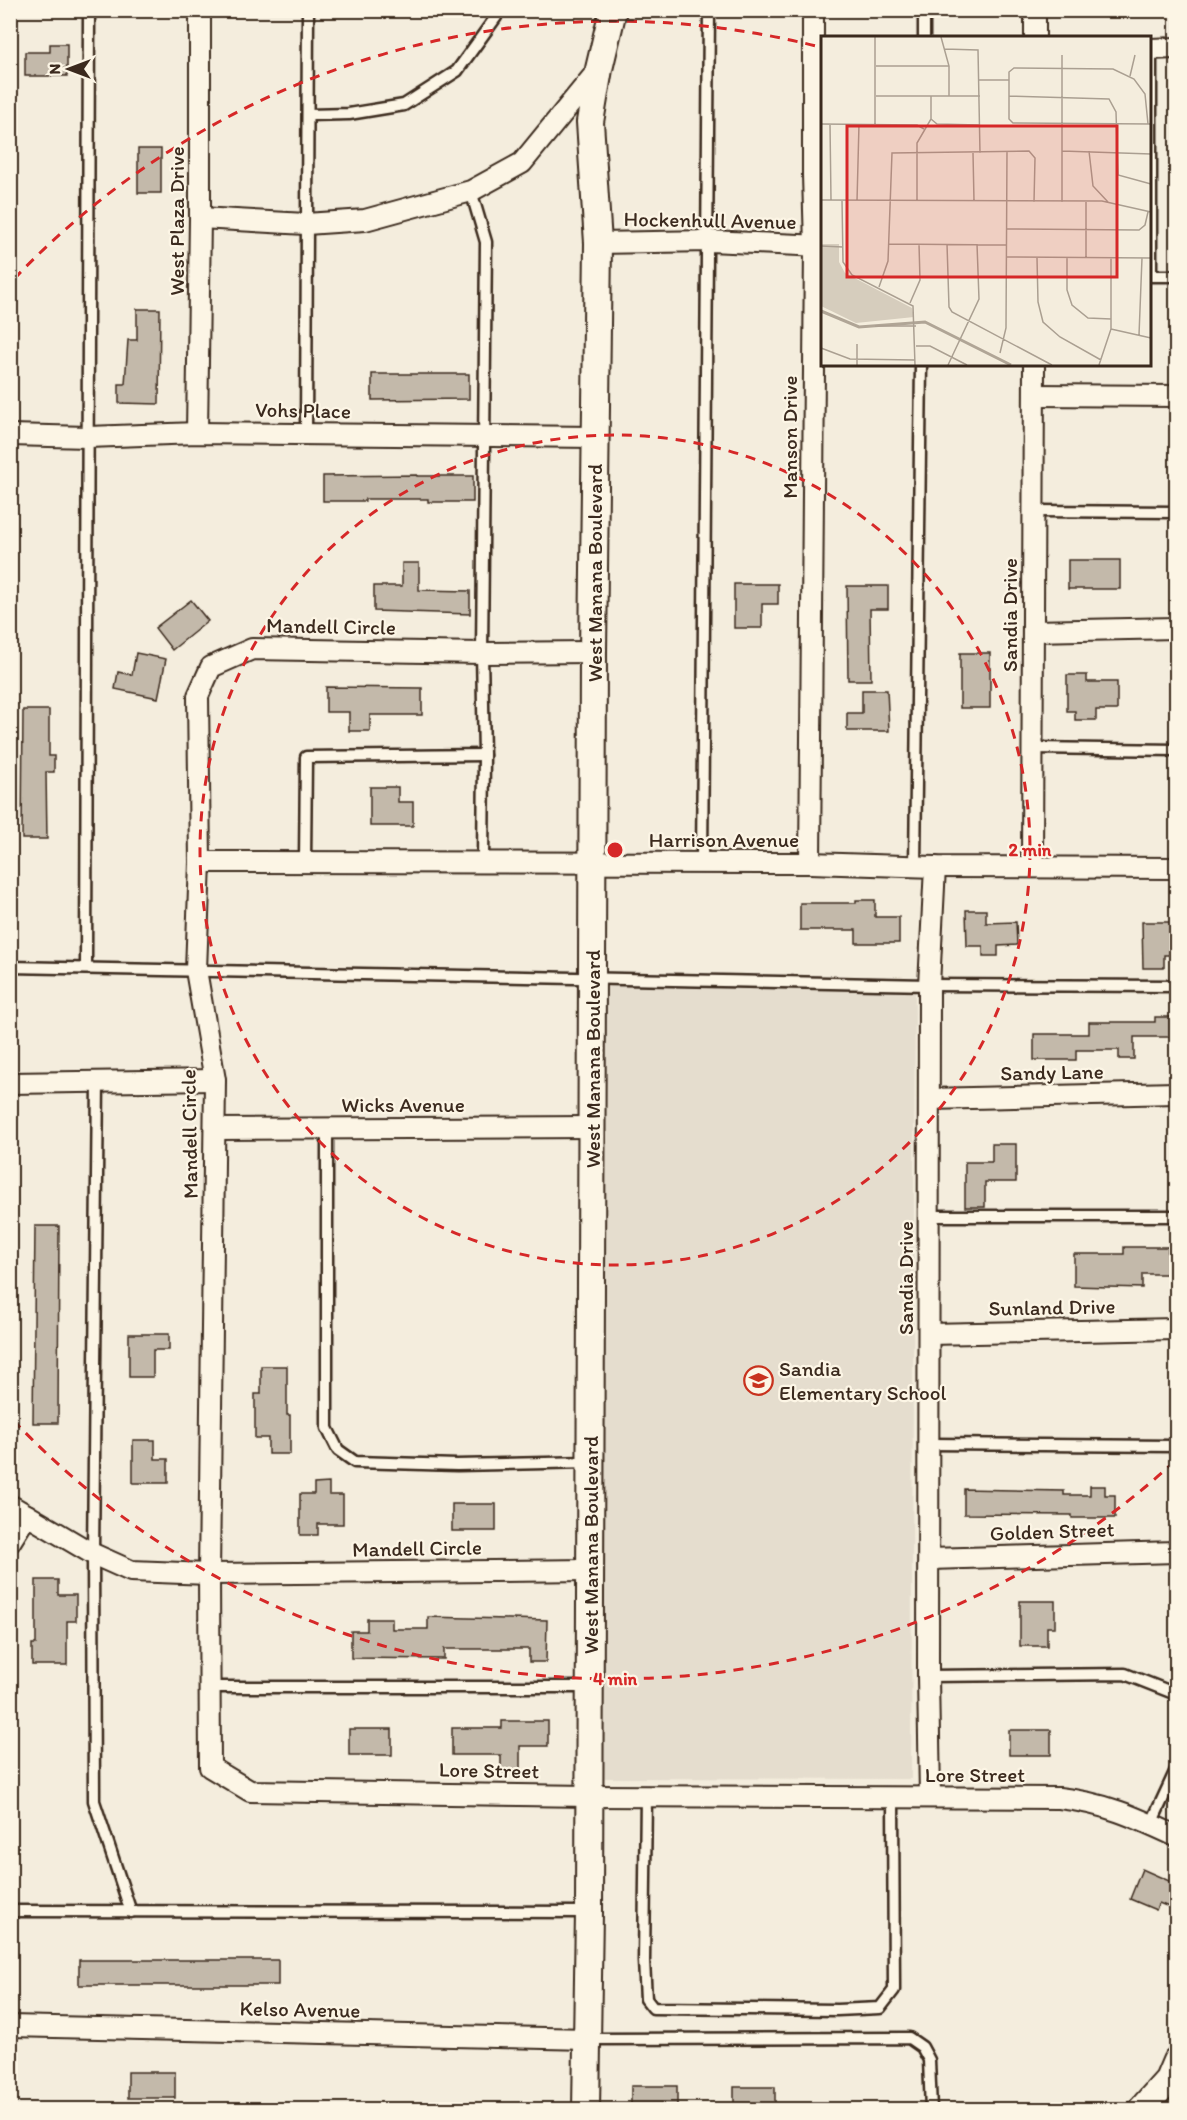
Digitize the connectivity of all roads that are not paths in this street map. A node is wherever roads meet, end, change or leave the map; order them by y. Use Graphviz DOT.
graph roads {
  1 [pos="89,10"];
  2 [pos="200,10"];
  3 [pos="308,10"];
  4 [pos="497,10"];
  5 [pos="614,10"];
  6 [pos="710,10"];
  7 [pos="813,10"];
  8 [pos="924,10"];
  9 [pos="1035,10"];
  10 [pos="924,36"];
  11 [pos="1035,36"];
  12 [pos="1176,48"];
  13 [pos="1151,49"];
  14 [pos="599,69"];
  15 [pos="308,115"];
  16 [pos="471,191"];
  17 [pos="200,218"];
  18 [pos="306,224"];
  19 [pos="708,242"];
  20 [pos="598,243"];
  21 [pos="818,246"];
  22 [pos="1151,276"];
  23 [pos="1176,276"];
  24 [pos="921,366"];
  25 [pos="1034,366"];
  26 [pos="1034,395"];
  27 [pos="1176,396"];
  28 [pos="197,433"];
  29 [pos="485,434"];
  30 [pos="10,435"];
  31 [pos="306,435"];
  32 [pos="88,437"];
  33 [pos="595,437"];
  34 [pos="1033,512"];
  35 [pos="1176,512"];
  36 [pos="1176,628"];
  37 [pos="1033,631"];
  38 [pos="593,652"];
  39 [pos="482,653"];
  40 [pos="1032,748"];
  41 [pos="1176,750"];
  42 [pos="484,755"];
  43 [pos="200,862"];
  44 [pos="305,862"];
  45 [pos="483,862"];
  46 [pos="592,863"];
  47 [pos="702,863"];
  48 [pos="810,863"];
  49 [pos="1032,866"];
  50 [pos="925,867"];
  51 [pos="1176,868"];
  52 [pos="10,967"];
  53 [pos="86,968"];
  54 [pos="196,970"];
  55 [pos="592,978"];
  56 [pos="929,985"];
  57 [pos="1176,986"];
  58 [pos="215,1080"];
  59 [pos="98,1082"];
  60 [pos="10,1083"];
  61 [pos="1176,1093"];
  62 [pos="929,1099"];
  63 [pos="592,1127"];
  64 [pos="215,1129"];
  65 [pos="327,1129"];
  66 [pos="929,1216"];
  67 [pos="1176,1216"];
  68 [pos="1176,1329"];
  69 [pos="929,1334"];
  70 [pos="929,1444"];
  71 [pos="1176,1446"];
  72 [pos="590,1462"];
  73 [pos="19,1510"];
  74 [pos="10,1542"];
  75 [pos="1176,1552"];
  76 [pos="93,1554"];
  77 [pos="929,1559"];
  78 [pos="590,1570"];
  79 [pos="209,1574"];
  80 [pos="928,1676"];
  81 [pos="210,1687"];
  82 [pos="590,1687"];
  83 [pos="1176,1694"];
  84 [pos="1176,1770"];
  85 [pos="589,1796"];
  86 [pos="646,1796"];
  87 [pos="930,1797"];
  88 [pos="893,1798"];
  89 [pos="1150,1824"];
  90 [pos="1176,1836"];
  91 [pos="10,1911"];
  92 [pos="131,1912"];
  93 [pos="589,1912"];
  94 [pos="10,2026"];
  95 [pos="588,2039"];
  96 [pos="1176,2061"];
  97 [pos="586,2109"];
  98 [pos="931,2109"];
  99 [pos="1142,2109"];
  1 -- 32 [label="lane"];
  2 -- 17 [label="street, West Plaza Drive"];
  3 -- 15 [label="lane"];
  4 -- 15 [label="lane"];
  5 -- 14 [label="street, West Manana Boulevard"];
  6 -- 19 [label="lane"];
  7 -- 21 [label="street, Manson Drive"];
  8 -- 10 [label="lane"];
  9 -- 11 [label="street"];
  12 -- 13 [label="street"];
  14 -- 16 [label="street"];
  14 -- 20 [label="street, West Manana Boulevard"];
  15 -- 18 [label="lane"];
  16 -- 18 [label="street"];
  16 -- 29 [label="lane"];
  17 -- 18 [label="street"];
  17 -- 28 [label="street, West Plaza Drive"];
  18 -- 31 [label="lane"];
  19 -- 20 [label="street, Hockenhull Avenue"];
  19 -- 21 [label="street, Hockenhull Avenue"];
  19 -- 47 [label="lane"];
  20 -- 33 [label="street, West Manana Boulevard"];
  21 -- 48 [label="street, Manson Drive"];
  22 -- 23 [label="lane"];
  24 -- 50 [label="lane"];
  25 -- 26 [label="street, Sandia Drive"];
  26 -- 27 [label="street"];
  26 -- 34 [label="street, Sandia Drive"];
  28 -- 31 [label="street, Vohs Place"];
  28 -- 32 [label="street, Vohs Place"];
  29 -- 31 [label="street, Vohs Place"];
  29 -- 33 [label="street, Vohs Place"];
  29 -- 39 [label="lane"];
  30 -- 32 [label="street, Vohs Place"];
  32 -- 53 [label="lane"];
  33 -- 38 [label="street, West Manana Boulevard"];
  34 -- 35 [label="lane"];
  34 -- 37 [label="street, Sandia Drive"];
  36 -- 37 [label="street"];
  37 -- 40 [label="street, Sandia Drive"];
  38 -- 39 [label="street, Mandell Circle"];
  38 -- 46 [label="street, West Manana Boulevard"];
  39 -- 42 [label="lane"];
  39 -- 43 [label="street, Mandell Circle"];
  40 -- 41 [label="lane"];
  40 -- 49 [label="street, Sandia Drive"];
  42 -- 44 [label="lane"];
  42 -- 45 [label="lane"];
  43 -- 44 [label="street, Harrison Avenue"];
  43 -- 54 [label="street, Mandell Circle"];
  44 -- 45 [label="street, Harrison Avenue"];
  45 -- 46 [label="street, Harrison Avenue"];
  46 -- 47 [label="street, Harrison Avenue"];
  46 -- 55 [label="street, West Manana Boulevard"];
  47 -- 48 [label="street, Harrison Avenue"];
  48 -- 50 [label="street, Harrison Avenue"];
  49 -- 50 [label="street, Harrison Avenue"];
  49 -- 51 [label="street, Harrison Avenue"];
  50 -- 56 [label="street, Sandia Drive"];
  52 -- 53 [label="lane"];
  53 -- 54 [label="lane"];
  54 -- 55 [label="lane"];
  54 -- 58 [label="street, Mandell Circle"];
  55 -- 56 [label="lane"];
  55 -- 63 [label="street, West Manana Boulevard"];
  56 -- 57 [label="lane"];
  56 -- 62 [label="street, Sandia Drive"];
  58 -- 59 [label="street"];
  58 -- 64 [label="street, Mandell Circle"];
  59 -- 60 [label="street"];
  59 -- 76 [label="lane"];
  61 -- 62 [label="street, Sandy Lane"];
  62 -- 66 [label="street, Sandia Drive"];
  63 -- 65 [label="street, Wicks Avenue"];
  63 -- 72 [label="street, West Manana Boulevard"];
  64 -- 65 [label="street, Wicks Avenue"];
  64 -- 79 [label="street, Mandell Circle"];
  65 -- 72 [label="lane"];
  66 -- 67 [label="lane"];
  66 -- 69 [label="street, Sandia Drive"];
  68 -- 69 [label="street, Sunland Drive"];
  69 -- 70 [label="street, Sandia Drive"];
  70 -- 71 [label="lane"];
  70 -- 77 [label="street, Sandia Drive"];
  72 -- 78 [label="street, West Manana Boulevard"];
  73 -- 74 [label="street"];
  73 -- 76 [label="street"];
  75 -- 77 [label="street, Golden Street"];
  76 -- 79 [label="street"];
  76 -- 92 [label="lane"];
  77 -- 80 [label="street, Sandia Drive"];
  78 -- 79 [label="street, Mandell Circle"];
  78 -- 82 [label="street, West Manana Boulevard"];
  79 -- 81 [label="street, Lore Street"];
  80 -- 83 [label="lane"];
  80 -- 87 [label="street, Sandia Drive"];
  81 -- 82 [label="lane"];
  81 -- 85 [label="street, Lore Street"];
  82 -- 85 [label="street, West Manana Boulevard"];
  84 -- 89 [label="lane"];
  85 -- 86 [label="street, Lore Street"];
  85 -- 93 [label="street, West Manana Boulevard"];
  86 -- 88 [label="street, Lore Street"];
  86 -- 88 [label="lane"];
  87 -- 88 [label="street, Lore Street"];
  87 -- 89 [label="street, Lore Street"];
  89 -- 90 [label="street, Lore Street"];
  91 -- 92 [label="lane"];
  92 -- 93 [label="lane"];
  93 -- 95 [label="street, West Manana Boulevard"];
  94 -- 95 [label="street, Kelso Avenue"];
  95 -- 97 [label="street, West Manana Boulevard"];
  95 -- 98 [label="lane"];
  96 -- 99 [label="street"];
}
